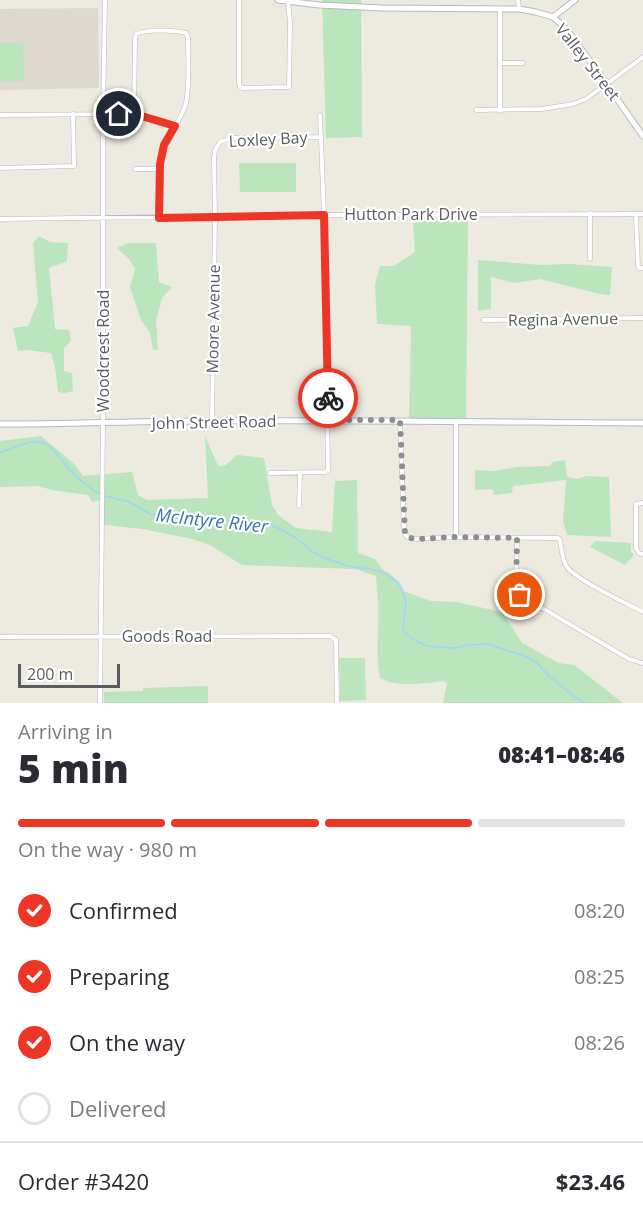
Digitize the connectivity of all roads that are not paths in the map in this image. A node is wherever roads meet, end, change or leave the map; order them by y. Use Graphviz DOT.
graph roads {
  1 [pos="105,0"];
  2 [pos="239,0"];
  3 [pos="278,0"];
  4 [pos="518,0"];
  5 [pos="574,0"];
  6 [pos="288,2"];
  7 [pos="500,9"];
  8 [pos="519,9"];
  9 [pos="553,17"];
  10 [pos="643,57"];
  11 [pos="500,63"];
  12 [pos="523,63"];
  13 [pos="606,83"];
  14 [pos="476,110"];
  15 [pos="500,111"];
  16 [pos="73,114"];
  17 [pos="103,114"];
  18 [pos="135,114"];
  19 [pos="0,115"];
  20 [pos="320,115"];
  21 [pos="175,126"];
  22 [pos="643,136"];
  23 [pos="321,137"];
  24 [pos="0,168"];
  25 [pos="135,169"];
  26 [pos="159,169"];
  27 [pos="590,213"];
  28 [pos="636,214"];
  29 [pos="643,214"];
  30 [pos="324,215"];
  31 [pos="103,217"];
  32 [pos="215,217"];
  33 [pos="159,218"];
  34 [pos="0,219"];
  35 [pos="590,259"];
  36 [pos="643,268"];
  37 [pos="643,318"];
  38 [pos="483,320"];
  39 [pos="328,420"];
  40 [pos="400,420"];
  41 [pos="212,421"];
  42 [pos="456,421"];
  43 [pos="103,423"];
  44 [pos="643,423"];
  45 [pos="0,424"];
  46 [pos="270,473"];
  47 [pos="300,473"];
  48 [pos="643,503"];
  49 [pos="299,506"];
  50 [pos="456,537"];
  51 [pos="517,538"];
  52 [pos="643,554"];
  53 [pos="643,612"];
  54 [pos="100,637"];
  55 [pos="0,638"];
  56 [pos="643,663"];
  57 [pos="100,703"];
  58 [pos="337,703"];
  1 -- 17 [label="street, Woodcrest Road"];
  2 -- 6 [label="street"];
  3 -- 6 [label="main road"];
  4 -- 8 [label="street"];
  5 -- 9 [label="main road"];
  6 -- 7 [label="main road"];
  7 -- 8 [label="main road"];
  7 -- 11 [label="street"];
  8 -- 9 [label="main road"];
  9 -- 13 [label="main road, Valley Street"];
  10 -- 13 [label="street"];
  11 -- 12 [label="street"];
  11 -- 15 [label="street"];
  13 -- 15 [label="street"];
  13 -- 22 [label="main road, Valley Street"];
  14 -- 15 [label="street"];
  16 -- 17 [label="street"];
  16 -- 19 [label="street"];
  16 -- 24 [label="street"];
  17 -- 18 [label="street"];
  17 -- 31 [label="street, Woodcrest Road"];
  18 -- 21 [label="street"];
  18 -- 21 [label="street"];
  20 -- 23 [label="street"];
  21 -- 26 [label="street"];
  23 -- 30 [label="street"];
  23 -- 32 [label="street, Loxley Bay"];
  25 -- 26 [label="street"];
  26 -- 33 [label="street"];
  27 -- 28 [label="street, Hutton Park Drive"];
  27 -- 30 [label="street, Hutton Park Drive"];
  27 -- 35 [label="street"];
  28 -- 29 [label="street, Hutton Park Drive"];
  28 -- 36 [label="street"];
  30 -- 32 [label="street, Hutton Park Drive"];
  30 -- 39 [label="street"];
  31 -- 33 [label="street, Hutton Park Drive"];
  31 -- 34 [label="street, Hutton Park Drive"];
  31 -- 43 [label="street, Woodcrest Road"];
  32 -- 33 [label="street, Hutton Park Drive"];
  32 -- 41 [label="street, Moore Avenue"];
  37 -- 38 [label="street, Regina Avenue"];
  39 -- 40 [label="main road, John Street Road"];
  39 -- 41 [label="main road, John Street Road"];
  39 -- 47 [label="street"];
  40 -- 42 [label="main road, John Street Road"];
  40 -- 50 [label="street"];
  41 -- 43 [label="main road, John Street Road"];
  42 -- 44 [label="main road, John Street Road"];
  42 -- 50 [label="street"];
  43 -- 45 [label="main road, John Street Road"];
  43 -- 54 [label="street, Woodcrest Road"];
  46 -- 47 [label="street"];
  47 -- 49 [label="street"];
  48 -- 52 [label="street"];
  50 -- 51 [label="street"];
  51 -- 53 [label="street"];
  51 -- 56 [label="street"];
  54 -- 55 [label="street, Goods Road"];
  54 -- 57 [label="street, Woodcrest Road"];
  54 -- 58 [label="street, Goods Road"];
}
